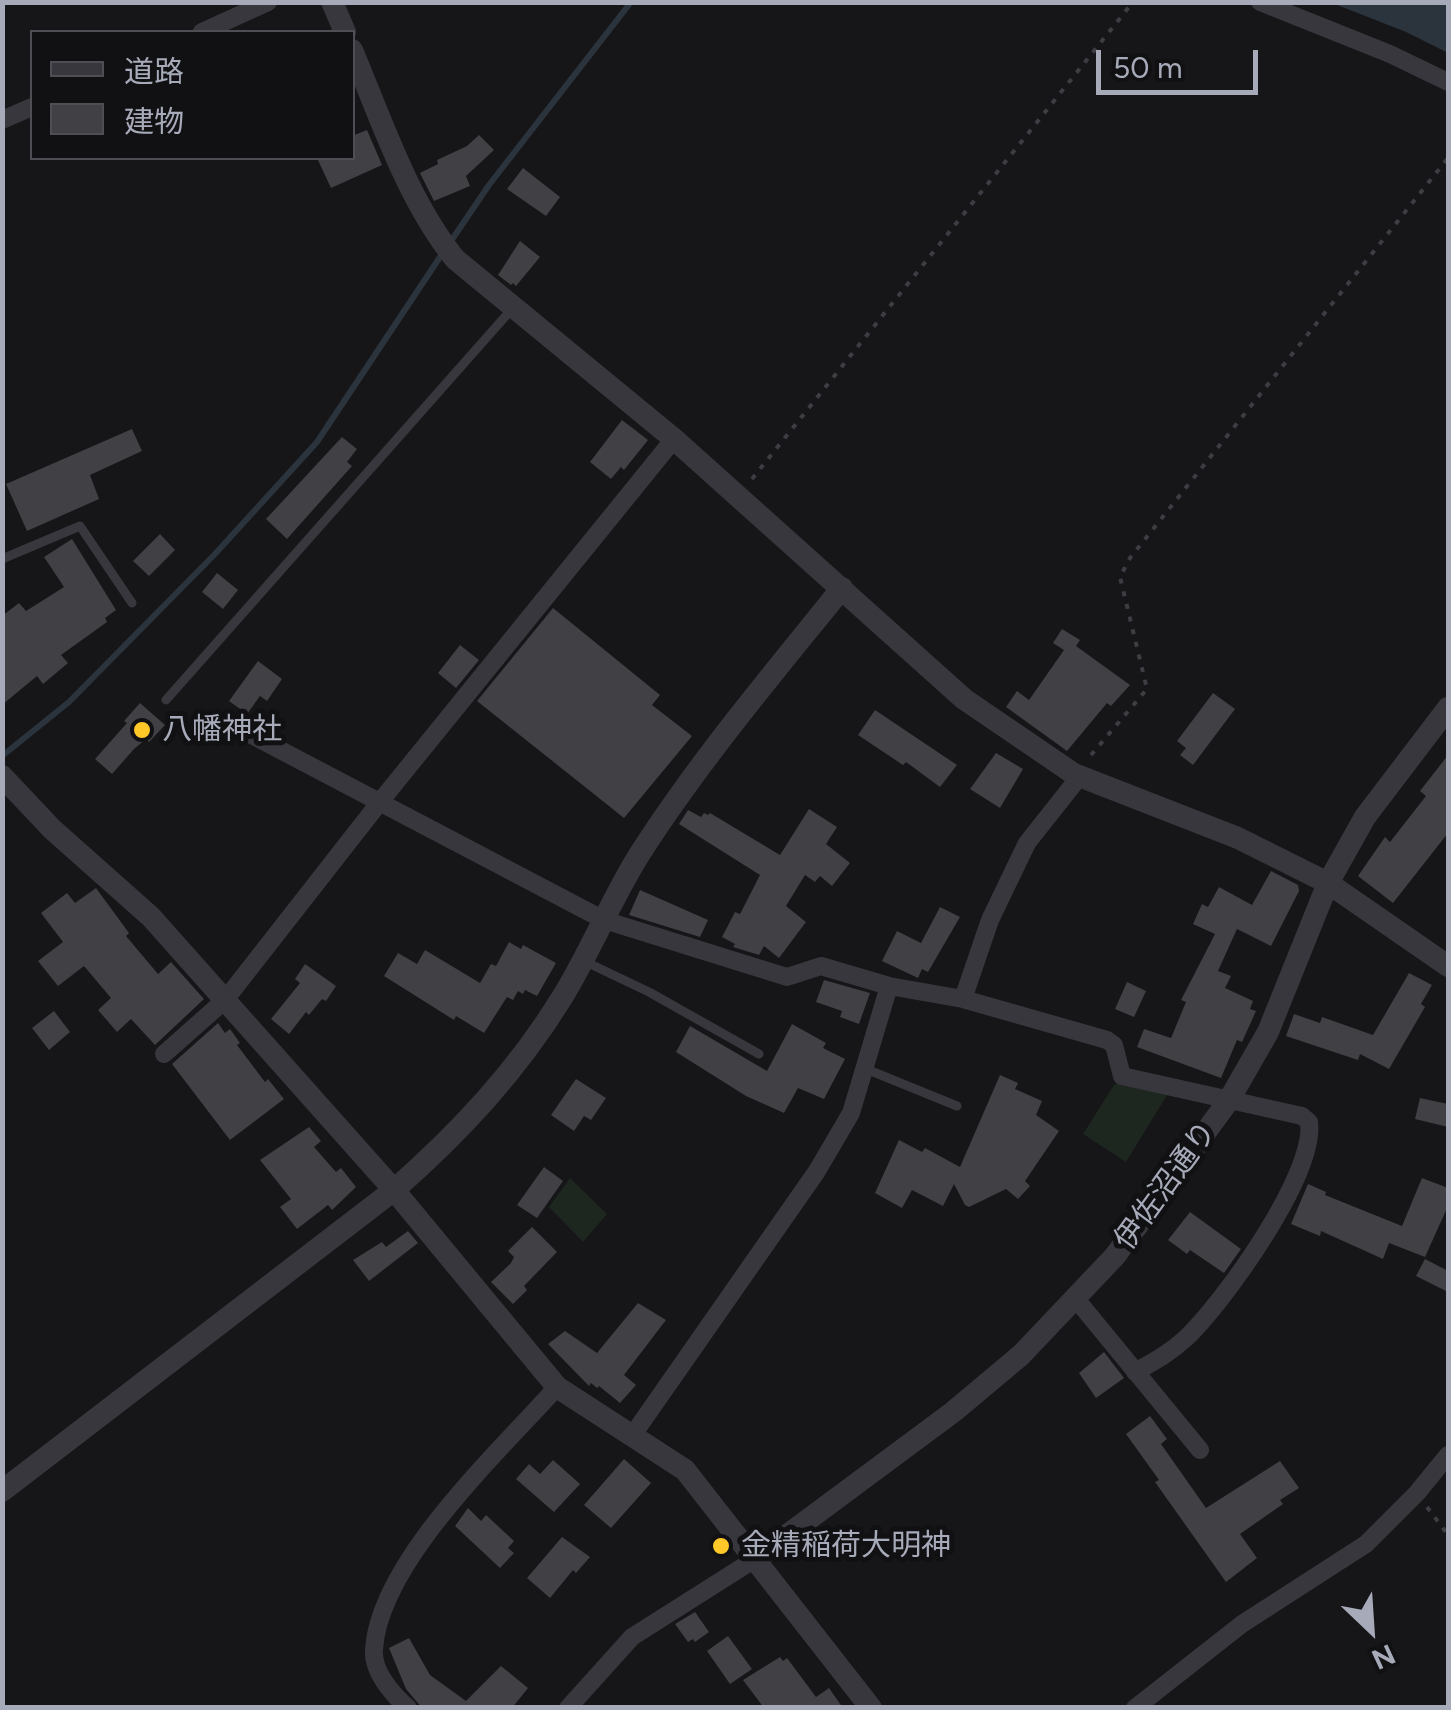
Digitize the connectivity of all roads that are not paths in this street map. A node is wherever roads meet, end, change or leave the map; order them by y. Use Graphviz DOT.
graph roads {
  1 [pos="268,2"];
  2 [pos="332,2"];
  3 [pos="1260,2"];
  4 [pos="206,30"];
  5 [pos="344,30"];
  6 [pos="355,57"];
  7 [pos="1448,82"];
  8 [pos="30,108"];
  9 [pos="2,120"];
  10 [pos="513,308"];
  11 [pos="674,438"];
  12 [pos="2,559"];
  13 [pos="842,588"];
  14 [pos="132,603"];
  15 [pos="166,700"];
  16 [pos="1448,708"];
  17 [pos="246,732"];
  18 [pos="1077,775"];
  19 [pos="2,776"];
  20 [pos="379,802"];
  21 [pos="1328,883"];
  22 [pos="604,920"];
  23 [pos="583,960"];
  24 [pos="1448,966"];
  25 [pos="889,986"];
  26 [pos="963,999"];
  27 [pos="225,1000"];
  28 [pos="164,1054"];
  29 [pos="758,1054"];
  30 [pos="863,1068"];
  31 [pos="1229,1100"];
  32 [pos="958,1106"];
  33 [pos="394,1190"];
  34 [pos="1076,1300"];
  35 [pos="1135,1372"];
  36 [pos="558,1387"];
  37 [pos="632,1436"];
  38 [pos="1200,1450"];
  39 [pos="1448,1455"];
  40 [pos="2,1492"];
  41 [pos="755,1558"];
  42 [pos="408,1708"];
  43 [pos="568,1708"];
  44 [pos="871,1708"];
  45 [pos="1134,1708"];
  1 -- 4 [label="street"];
  2 -- 5 [label="street"];
  3 -- 7 [label="street"];
  6 -- 10 [label="street"];
  8 -- 9 [label="street"];
  10 -- 11 [label="street"];
  10 -- 15 [label="lane"];
  11 -- 13 [label="street"];
  11 -- 20 [label="street"];
  12 -- 14 [label="lane"];
  13 -- 18 [label="street"];
  13 -- 22 [label="street"];
  16 -- 21 [label="street, 伊佐沼通り"];
  17 -- 20 [label="street"];
  18 -- 21 [label="street"];
  18 -- 26 [label="street"];
  19 -- 27 [label="street"];
  20 -- 22 [label="street"];
  20 -- 27 [label="street"];
  21 -- 24 [label="street"];
  21 -- 31 [label="street, 伊佐沼通り"];
  22 -- 23 [label="street"];
  22 -- 25 [label="street"];
  23 -- 29 [label="lane"];
  23 -- 33 [label="street"];
  25 -- 26 [label="street"];
  25 -- 30 [label="street"];
  26 -- 31 [label="street"];
  27 -- 28 [label="street"];
  27 -- 33 [label="street"];
  30 -- 32 [label="lane"];
  30 -- 37 [label="street"];
  31 -- 34 [label="street, 伊佐沼通り"];
  31 -- 35 [label="street"];
  33 -- 36 [label="street"];
  33 -- 40 [label="street"];
  34 -- 35 [label="street"];
  34 -- 41 [label="street, 伊佐沼通り"];
  35 -- 38 [label="street"];
  36 -- 37 [label="street"];
  36 -- 42 [label="street"];
  37 -- 41 [label="street"];
  39 -- 45 [label="street"];
  41 -- 43 [label="street"];
  41 -- 44 [label="street"];
}
